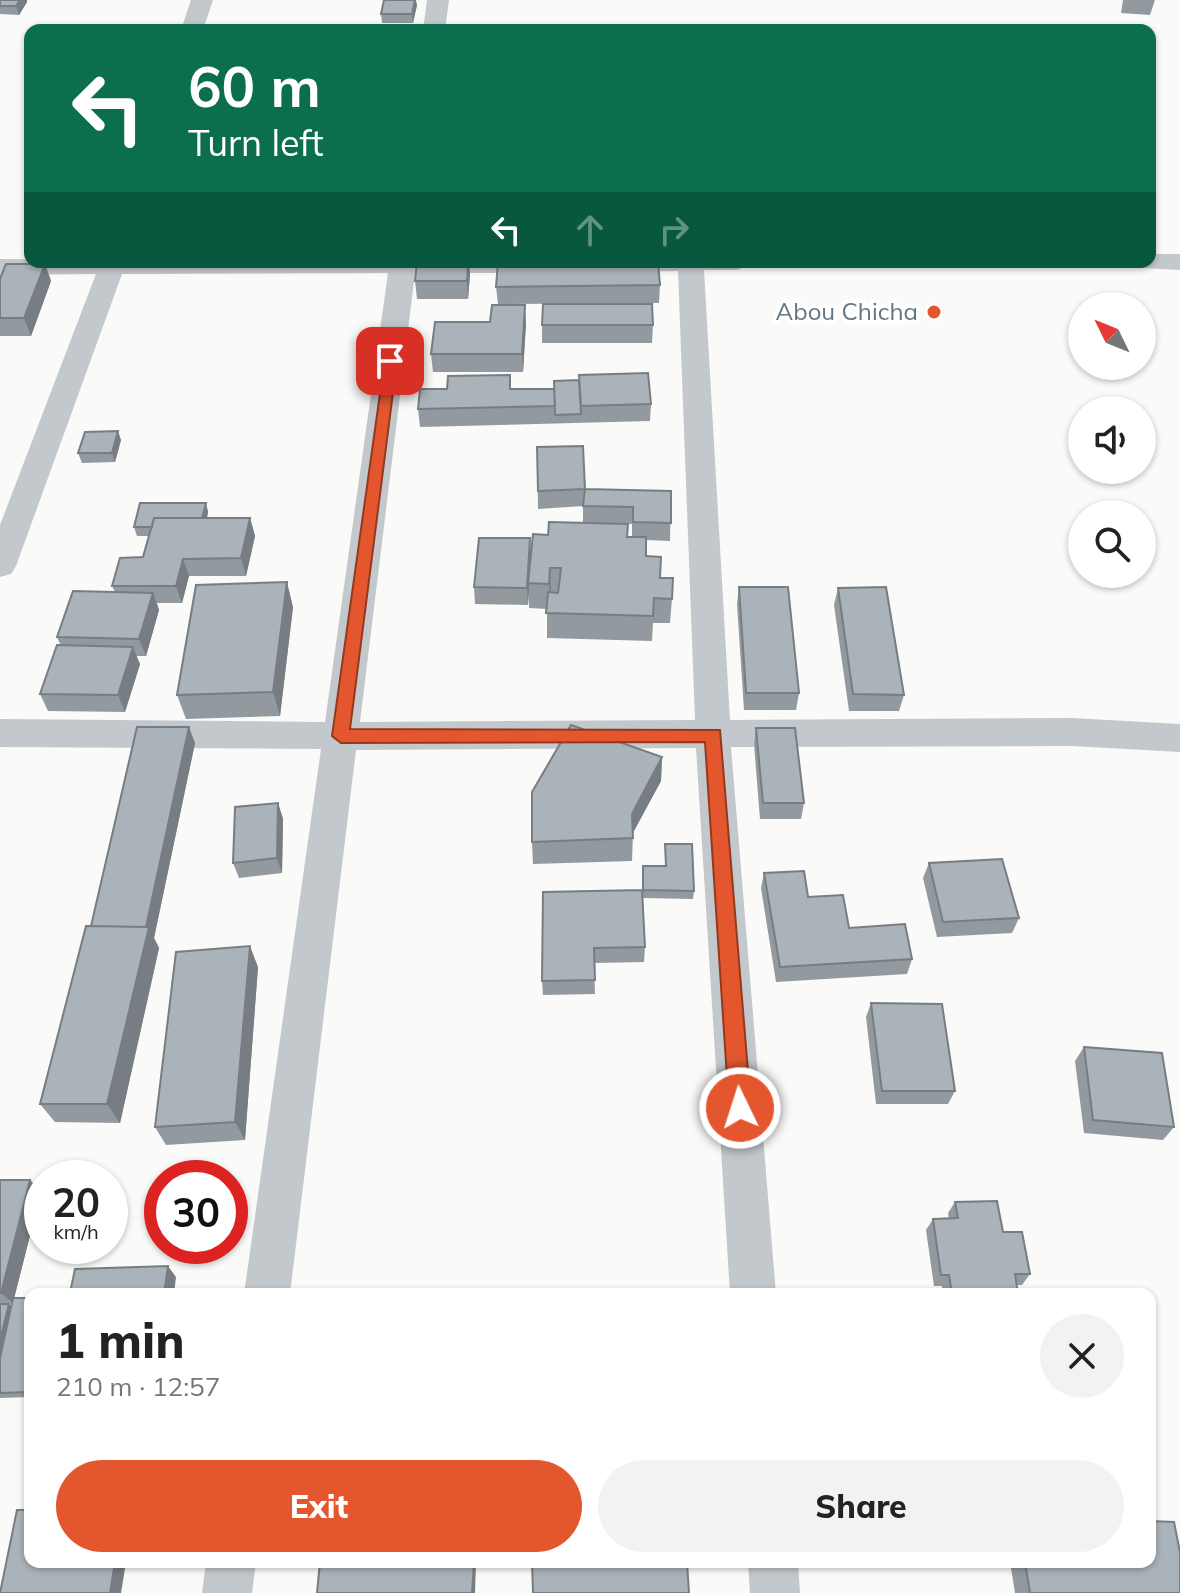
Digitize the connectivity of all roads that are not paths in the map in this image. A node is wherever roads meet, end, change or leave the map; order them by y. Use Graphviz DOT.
graph roads {
  1 [pos="202,0"];
  2 [pos="438,0"];
  3 [pos="194,24"];
  4 [pos="435,24"];
  5 [pos="1156,262"];
  6 [pos="1180,262"];
  7 [pos="0,267"];
  8 [pos="24,267"];
  9 [pos="112,268"];
  10 [pos="403,268"];
  11 [pos="691,268"];
  12 [pos="0,566"];
  13 [pos="0,733"];
  14 [pos="713,735"];
  15 [pos="341,736"];
  16 [pos="1180,738"];
  17 [pos="268,1288"];
  18 [pos="753,1288"];
  19 [pos="230,1568"];
  20 [pos="773,1568"];
  21 [pos="227,1593"];
  22 [pos="775,1593"];
  1 -- 3 [label="street"];
  2 -- 4 [label="street"];
  5 -- 6 [label="street"];
  7 -- 8 [label="street"];
  9 -- 12 [label="street"];
  10 -- 15 [label="street"];
  11 -- 14 [label="street"];
  13 -- 15 [label="street"];
  14 -- 15 [label="street"];
  14 -- 16 [label="street"];
  14 -- 18 [label="street"];
  15 -- 17 [label="street"];
  19 -- 21 [label="street"];
  20 -- 22 [label="street"];
}
